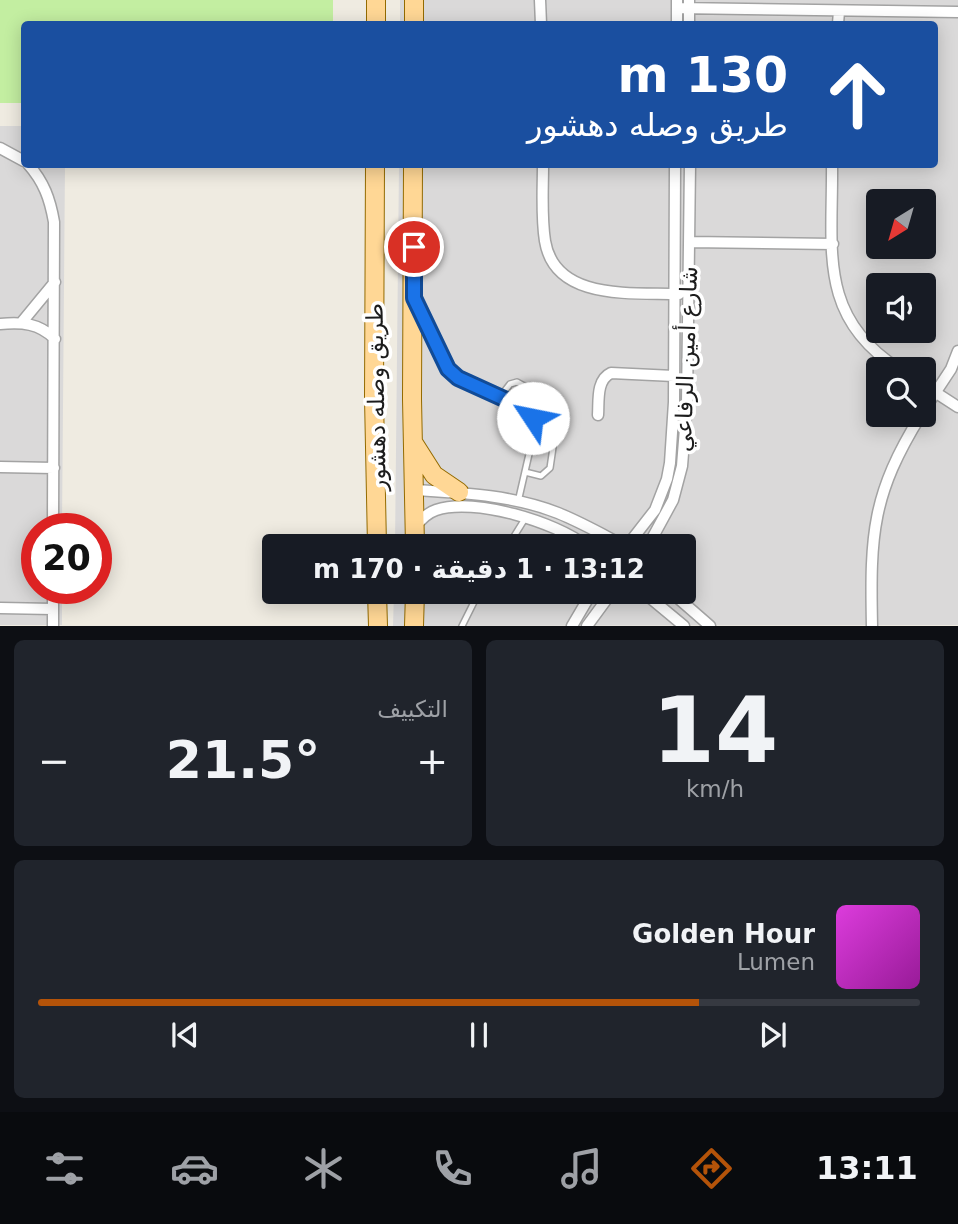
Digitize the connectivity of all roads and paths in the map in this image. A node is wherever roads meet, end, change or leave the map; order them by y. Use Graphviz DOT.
graph roads {
  1 [pos="540,0"];
  2 [pos="677,4"];
  3 [pos="689,4"];
  4 [pos="891,6"];
  5 [pos="839,10"];
  6 [pos="958,12"];
  7 [pos="541,21"];
  8 [pos="838,21"];
  9 [pos="0,148"];
  10 [pos="21,160"];
  11 [pos="31,168"];
  12 [pos="375,168"];
  13 [pos="413,168"];
  14 [pos="543,168"];
  15 [pos="675,168"];
  16 [pos="690,168"];
  17 [pos="832,168"];
  18 [pos="690,242"];
  19 [pos="833,244"];
  20 [pos="55,282"];
  21 [pos="673,294"];
  22 [pos="688,295"];
  23 [pos="414,298"];
  24 [pos="22,323"];
  25 [pos="0,324"];
  26 [pos="55,339"];
  27 [pos="958,351"];
  28 [pos="883,357"];
  29 [pos="674,376"];
  30 [pos="936,391"];
  31 [pos="936,393"];
  32 [pos="500,397"];
  33 [pos="958,407"];
  34 [pos="598,415"];
  35 [pos="914,427"];
  36 [pos="412,440"];
  37 [pos="0,467"];
  38 [pos="54,468"];
  39 [pos="525,472"];
  40 [pos="414,489"];
  41 [pos="459,492"];
  42 [pos="480,495"];
  43 [pos="519,502"];
  44 [pos="479,508"];
  45 [pos="53,513"];
  46 [pos="526,517"];
  47 [pos="415,527"];
  48 [pos="594,530"];
  49 [pos="377,534"];
  50 [pos="415,534"];
  51 [pos="515,534"];
  52 [pos="569,534"];
  53 [pos="593,534"];
  54 [pos="599,534"];
  55 [pos="640,534"];
  56 [pos="655,534"];
  57 [pos="53,604"];
  58 [pos="377,604"];
  59 [pos="415,604"];
  60 [pos="473,604"];
  61 [pos="585,604"];
  62 [pos="603,604"];
  63 [pos="659,604"];
  64 [pos="685,604"];
  65 [pos="0,608"];
  66 [pos="53,609"];
  67 [pos="52,625"];
  68 [pos="378,625"];
  69 [pos="414,625"];
  70 [pos="462,625"];
  71 [pos="572,625"];
  72 [pos="587,625"];
  73 [pos="684,625"];
  74 [pos="710,625"];
  75 [pos="872,625"];
  1 -- 7 [label="street"];
  2 -- 3 [label="street"];
  3 -- 5 [label="street"];
  4 -- 5 [label="street"];
  4 -- 6 [label="street"];
  5 -- 8 [label="street"];
  9 -- 10 [label="street"];
  11 -- 20 [label="street"];
  12 -- 49 [label="main road, طريق وصله دهشور"];
  13 -- 23 [label="main road, طريق وصله دهشور"];
  14 -- 21 [label="street"];
  15 -- 21 [label="street, شارع أمين الرفاعي"];
  16 -- 18 [label="street, شارع أمين الرفاعي"];
  17 -- 19 [label="street"];
  18 -- 19 [label="street"];
  18 -- 22 [label="street, شارع أمين الرفاعي"];
  19 -- 28 [label="street"];
  20 -- 24 [label="street"];
  20 -- 26 [label="street"];
  21 -- 22 [label="street"];
  21 -- 29 [label="street, شارع أمين الرفاعي"];
  22 -- 56 [label="street, شارع أمين الرفاعي"];
  23 -- 32 [label="lane"];
  23 -- 36 [label="main road, طريق وصله دهشور"];
  24 -- 25 [label="street"];
  24 -- 26 [label="street"];
  26 -- 38 [label="street"];
  27 -- 30 [label="street"];
  29 -- 34 [label="street"];
  29 -- 55 [label="street, شارع أمين الرفاعي"];
  31 -- 33 [label="street"];
  32 -- 39 [label="lane"];
  32 -- 39 [label="lane"];
  35 -- 75 [label="street"];
  36 -- 40 [label="main road, طريق وصله دهشور"];
  36 -- 41 [label="main road"];
  37 -- 38 [label="street"];
  38 -- 45 [label="street"];
  39 -- 43 [label="lane"];
  40 -- 41 [label="street"];
  40 -- 47 [label="main road, طريق وصله دهشور"];
  41 -- 42 [label="street"];
  42 -- 43 [label="street"];
  42 -- 44 [label="street"];
  43 -- 48 [label="street"];
  44 -- 46 [label="street"];
  44 -- 47 [label="street"];
  46 -- 51 [label="lane"];
  46 -- 52 [label="street"];
  47 -- 50 [label="main road, طريق وصله دهشور"];
  48 -- 53 [label="street"];
  48 -- 54 [label="street"];
  57 -- 66 [label="street"];
  58 -- 68 [label="main road"];
  59 -- 69 [label="main road"];
  60 -- 70 [label="lane"];
  61 -- 71 [label="street"];
  62 -- 72 [label="street"];
  63 -- 73 [label="street"];
  64 -- 74 [label="street"];
  65 -- 66 [label="street"];
  66 -- 67 [label="street"];
}
